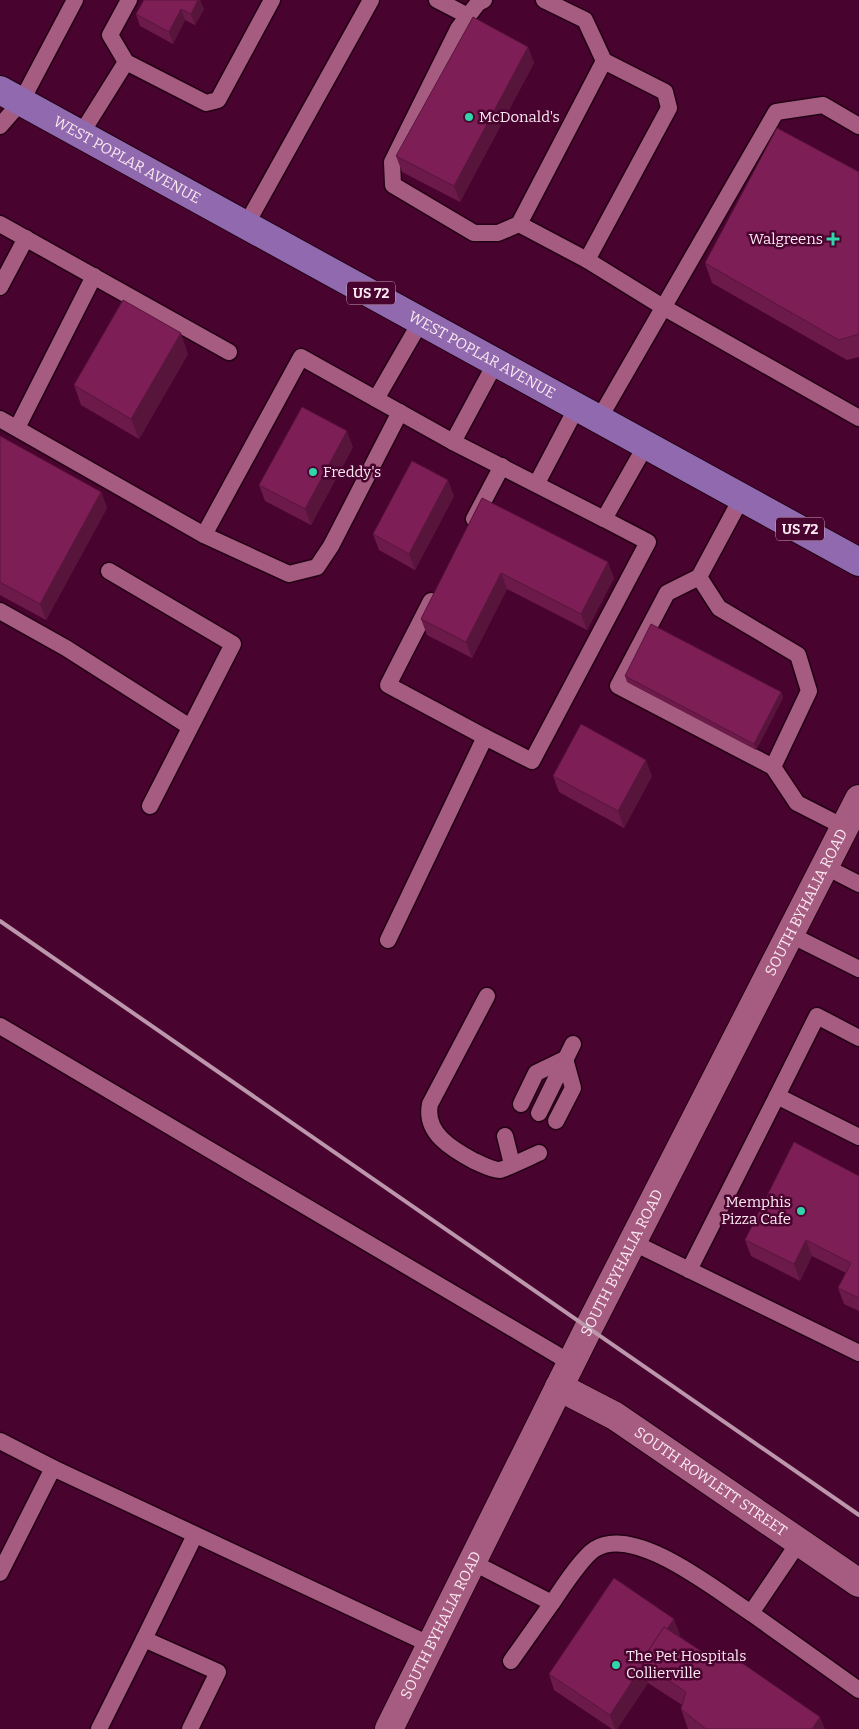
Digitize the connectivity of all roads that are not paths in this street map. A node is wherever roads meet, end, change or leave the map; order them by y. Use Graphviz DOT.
graph roads {
  1 [pos="75,0"];
  2 [pos="129,0"];
  3 [pos="272,0"];
  4 [pos="371,0"];
  5 [pos="437,0"];
  6 [pos="484,0"];
  7 [pos="544,0"];
  8 [pos="468,16"];
  9 [pos="604,61"];
  10 [pos="126,62"];
  11 [pos="11,96"];
  12 [pos="0,126"];
  13 [pos="859,126"];
  14 [pos="81,134"];
  15 [pos="0,224"];
  16 [pos="519,224"];
  17 [pos="246,225"];
  18 [pos="26,238"];
  19 [pos="587,260"];
  20 [pos="94,276"];
  21 [pos="0,287"];
  22 [pos="663,307"];
  23 [pos="421,321"];
  24 [pos="229,352"];
  25 [pos="496,362"];
  26 [pos="376,399"];
  27 [pos="400,412"];
  28 [pos="588,413"];
  29 [pos="859,418"];
  30 [pos="0,419"];
  31 [pos="17,428"];
  32 [pos="453,442"];
  33 [pos="646,445"];
  34 [pos="502,466"];
  35 [pos="537,483"];
  36 [pos="742,497"];
  37 [pos="604,519"];
  38 [pos="204,535"];
  39 [pos="465,536"];
  40 [pos="859,562"];
  41 [pos="109,571"];
  42 [pos="699,577"];
  43 [pos="438,588"];
  44 [pos="0,611"];
  45 [pos="190,727"];
  46 [pos="485,737"];
  47 [pos="773,767"];
  48 [pos="859,799"];
  49 [pos="150,806"];
  50 [pos="844,827"];
  51 [pos="824,866"];
  52 [pos="859,884"];
  53 [pos="789,934"];
  54 [pos="388,940"];
  55 [pos="859,969"];
  56 [pos="487,996"];
  57 [pos="0,1026"];
  58 [pos="859,1038"];
  59 [pos="573,1044"];
  60 [pos="565,1059"];
  61 [pos="777,1096"];
  62 [pos="521,1104"];
  63 [pos="538,1113"];
  64 [pos="556,1121"];
  65 [pos="505,1136"];
  66 [pos="859,1137"];
  67 [pos="523,1144"];
  68 [pos="539,1154"];
  69 [pos="512,1164"];
  70 [pos="632,1242"];
  71 [pos="689,1270"];
  72 [pos="859,1353"];
  73 [pos="571,1363"];
  74 [pos="559,1387"];
  75 [pos="0,1441"];
  76 [pos="53,1468"];
  77 [pos="195,1535"];
  78 [pos="798,1542"];
  79 [pos="472,1562"];
  80 [pos="0,1573"];
  81 [pos="859,1583"];
  82 [pos="552,1603"];
  83 [pos="750,1613"];
  84 [pos="144,1639"];
  85 [pos="431,1645"];
  86 [pos="511,1661"];
  87 [pos="859,1690"];
  88 [pos="99,1729"];
  89 [pos="190,1729"];
  90 [pos="389,1729"];
  1 -- 11 [label="lane"];
  2 -- 10 [label="lane"];
  3 -- 10 [label="lane"];
  4 -- 17 [label="lane"];
  5 -- 8 [label="lane"];
  6 -- 8 [label="lane"];
  7 -- 9 [label="lane"];
  8 -- 16 [label="lane"];
  9 -- 16 [label="lane"];
  9 -- 19 [label="lane"];
  10 -- 14 [label="lane"];
  11 -- 12 [label="lane"];
  11 -- 14 [label="main road, WEST POPLAR AVENUE / US 72"];
  13 -- 22 [label="lane"];
  14 -- 17 [label="main road, WEST POPLAR AVENUE / US 72"];
  15 -- 18 [label="lane"];
  16 -- 19 [label="lane"];
  17 -- 23 [label="main road, WEST POPLAR AVENUE / US 72"];
  18 -- 20 [label="lane"];
  18 -- 21 [label="lane"];
  19 -- 22 [label="lane"];
  20 -- 24 [label="lane"];
  20 -- 31 [label="lane"];
  22 -- 28 [label="lane"];
  22 -- 29 [label="lane"];
  23 -- 25 [label="main road, WEST POPLAR AVENUE / US 72"];
  23 -- 26 [label="lane"];
  25 -- 28 [label="main road, WEST POPLAR AVENUE / US 72"];
  25 -- 32 [label="lane"];
  26 -- 27 [label="lane"];
  26 -- 38 [label="lane"];
  27 -- 32 [label="lane"];
  27 -- 38 [label="lane"];
  28 -- 33 [label="main road, WEST POPLAR AVENUE / US 72"];
  28 -- 35 [label="lane"];
  30 -- 31 [label="lane"];
  31 -- 38 [label="lane"];
  32 -- 34 [label="lane"];
  33 -- 36 [label="main road, WEST POPLAR AVENUE / US 72"];
  33 -- 37 [label="lane"];
  34 -- 35 [label="lane"];
  34 -- 39 [label="lane"];
  35 -- 37 [label="lane"];
  36 -- 40 [label="main road, WEST POPLAR AVENUE / US 72"];
  36 -- 42 [label="lane"];
  37 -- 46 [label="lane"];
  41 -- 45 [label="lane"];
  42 -- 47 [label="lane"];
  42 -- 47 [label="lane"];
  43 -- 46 [label="lane"];
  44 -- 45 [label="lane"];
  45 -- 49 [label="lane"];
  46 -- 54 [label="lane"];
  47 -- 50 [label="lane"];
  48 -- 50 [label="main road, SOUTH BYHALIA ROAD"];
  50 -- 51 [label="main road, SOUTH BYHALIA ROAD"];
  51 -- 52 [label="lane"];
  51 -- 53 [label="main road, SOUTH BYHALIA ROAD"];
  53 -- 55 [label="lane"];
  53 -- 70 [label="main road, SOUTH BYHALIA ROAD"];
  56 -- 69 [label="lane"];
  57 -- 73 [label="lane"];
  58 -- 61 [label="lane"];
  59 -- 60 [label="lane"];
  60 -- 62 [label="lane"];
  60 -- 63 [label="lane"];
  60 -- 64 [label="lane"];
  61 -- 66 [label="lane"];
  61 -- 71 [label="lane"];
  65 -- 69 [label="lane"];
  67 -- 69 [label="lane"];
  68 -- 69 [label="lane"];
  70 -- 71 [label="lane"];
  70 -- 73 [label="main road, SOUTH BYHALIA ROAD"];
  71 -- 72 [label="lane"];
  73 -- 74 [label="main road, SOUTH BYHALIA ROAD"];
  74 -- 78 [label="main road, SOUTH ROWLETT STREET"];
  74 -- 79 [label="main road, SOUTH BYHALIA ROAD"];
  75 -- 76 [label="lane"];
  76 -- 77 [label="lane"];
  76 -- 80 [label="lane"];
  77 -- 84 [label="lane"];
  77 -- 85 [label="lane"];
  78 -- 81 [label="main road, SOUTH ROWLETT STREET"];
  78 -- 83 [label="lane"];
  79 -- 82 [label="lane"];
  79 -- 85 [label="main road, SOUTH BYHALIA ROAD"];
  82 -- 83 [label="lane"];
  82 -- 86 [label="lane"];
  83 -- 87 [label="lane"];
  84 -- 88 [label="lane"];
  84 -- 89 [label="lane"];
  85 -- 90 [label="main road, SOUTH BYHALIA ROAD"];
}
